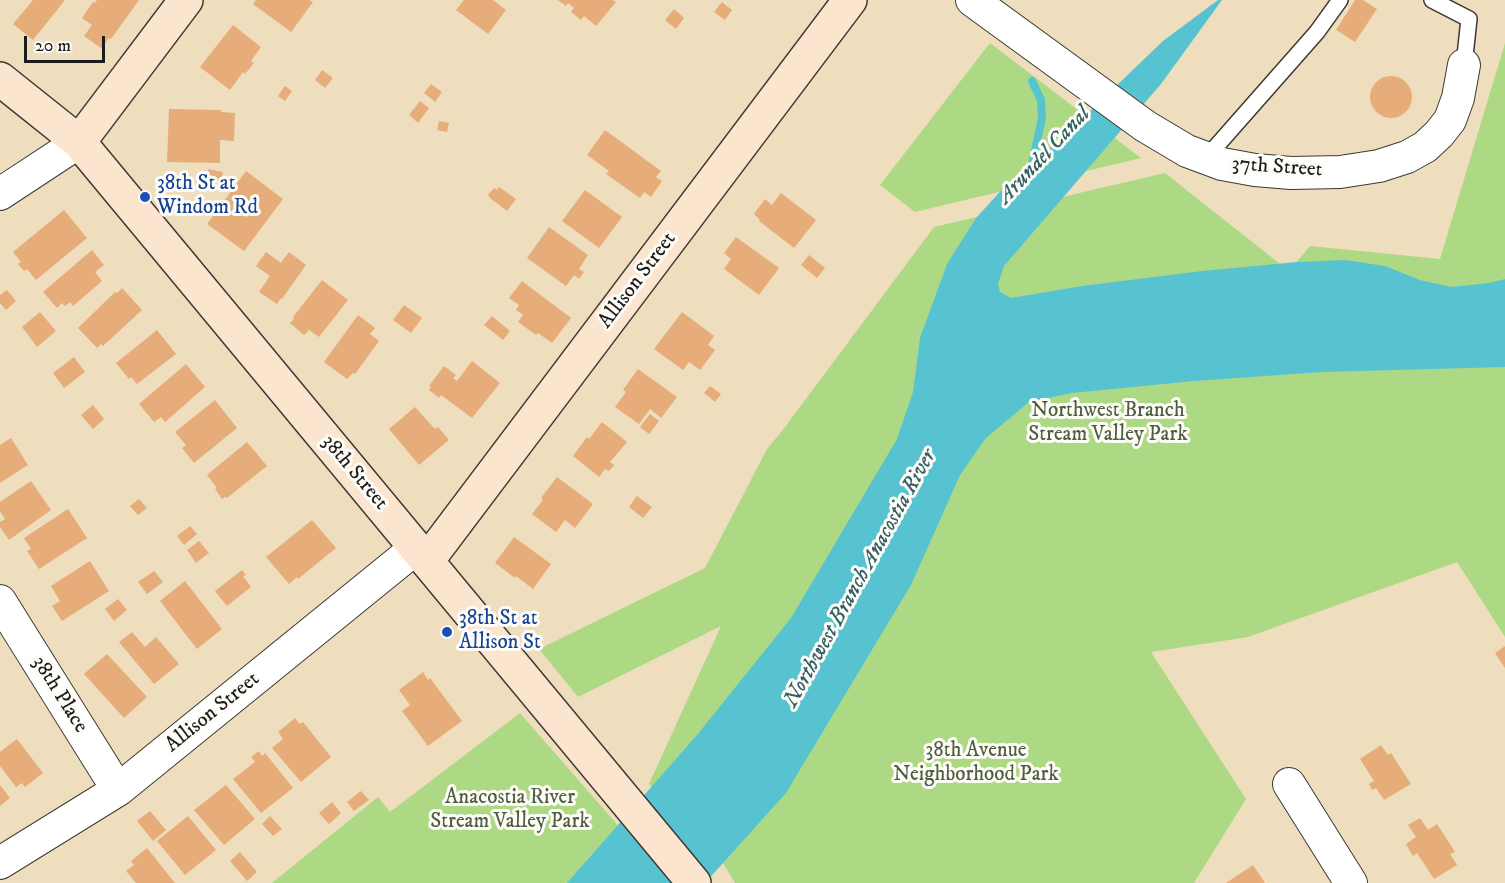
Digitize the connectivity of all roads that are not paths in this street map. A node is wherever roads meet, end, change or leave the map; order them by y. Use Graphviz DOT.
graph roads {
  1 [pos="186,0"];
  2 [pos="850,0"];
  3 [pos="972,0"];
  4 [pos="1340,0"];
  5 [pos="1432,0"];
  6 [pos="1464,65"];
  7 [pos="0,79"];
  8 [pos="79,141"];
  9 [pos="1206,158"];
  10 [pos="0,194"];
  11 [pos="422,555"];
  12 [pos="0,601"];
  13 [pos="1289,784"];
  14 [pos="118,790"];
  15 [pos="0,863"];
  16 [pos="694,883"];
  17 [pos="1352,883"];
  1 -- 8 [label="main road"];
  2 -- 11 [label="main road, Allison Street"];
  3 -- 9 [label="street, 37th Street"];
  4 -- 9 [label="lane"];
  5 -- 6 [label="lane"];
  6 -- 9 [label="street, 37th Street"];
  7 -- 8 [label="main road, 38th Street"];
  8 -- 10 [label="street"];
  8 -- 11 [label="main road, 38th Street"];
  11 -- 14 [label="street, Allison Street"];
  11 -- 16 [label="main road, 38th Street"];
  12 -- 14 [label="street, 38th Place"];
  13 -- 17 [label="street"];
  14 -- 15 [label="street, Allison Street"];
}
